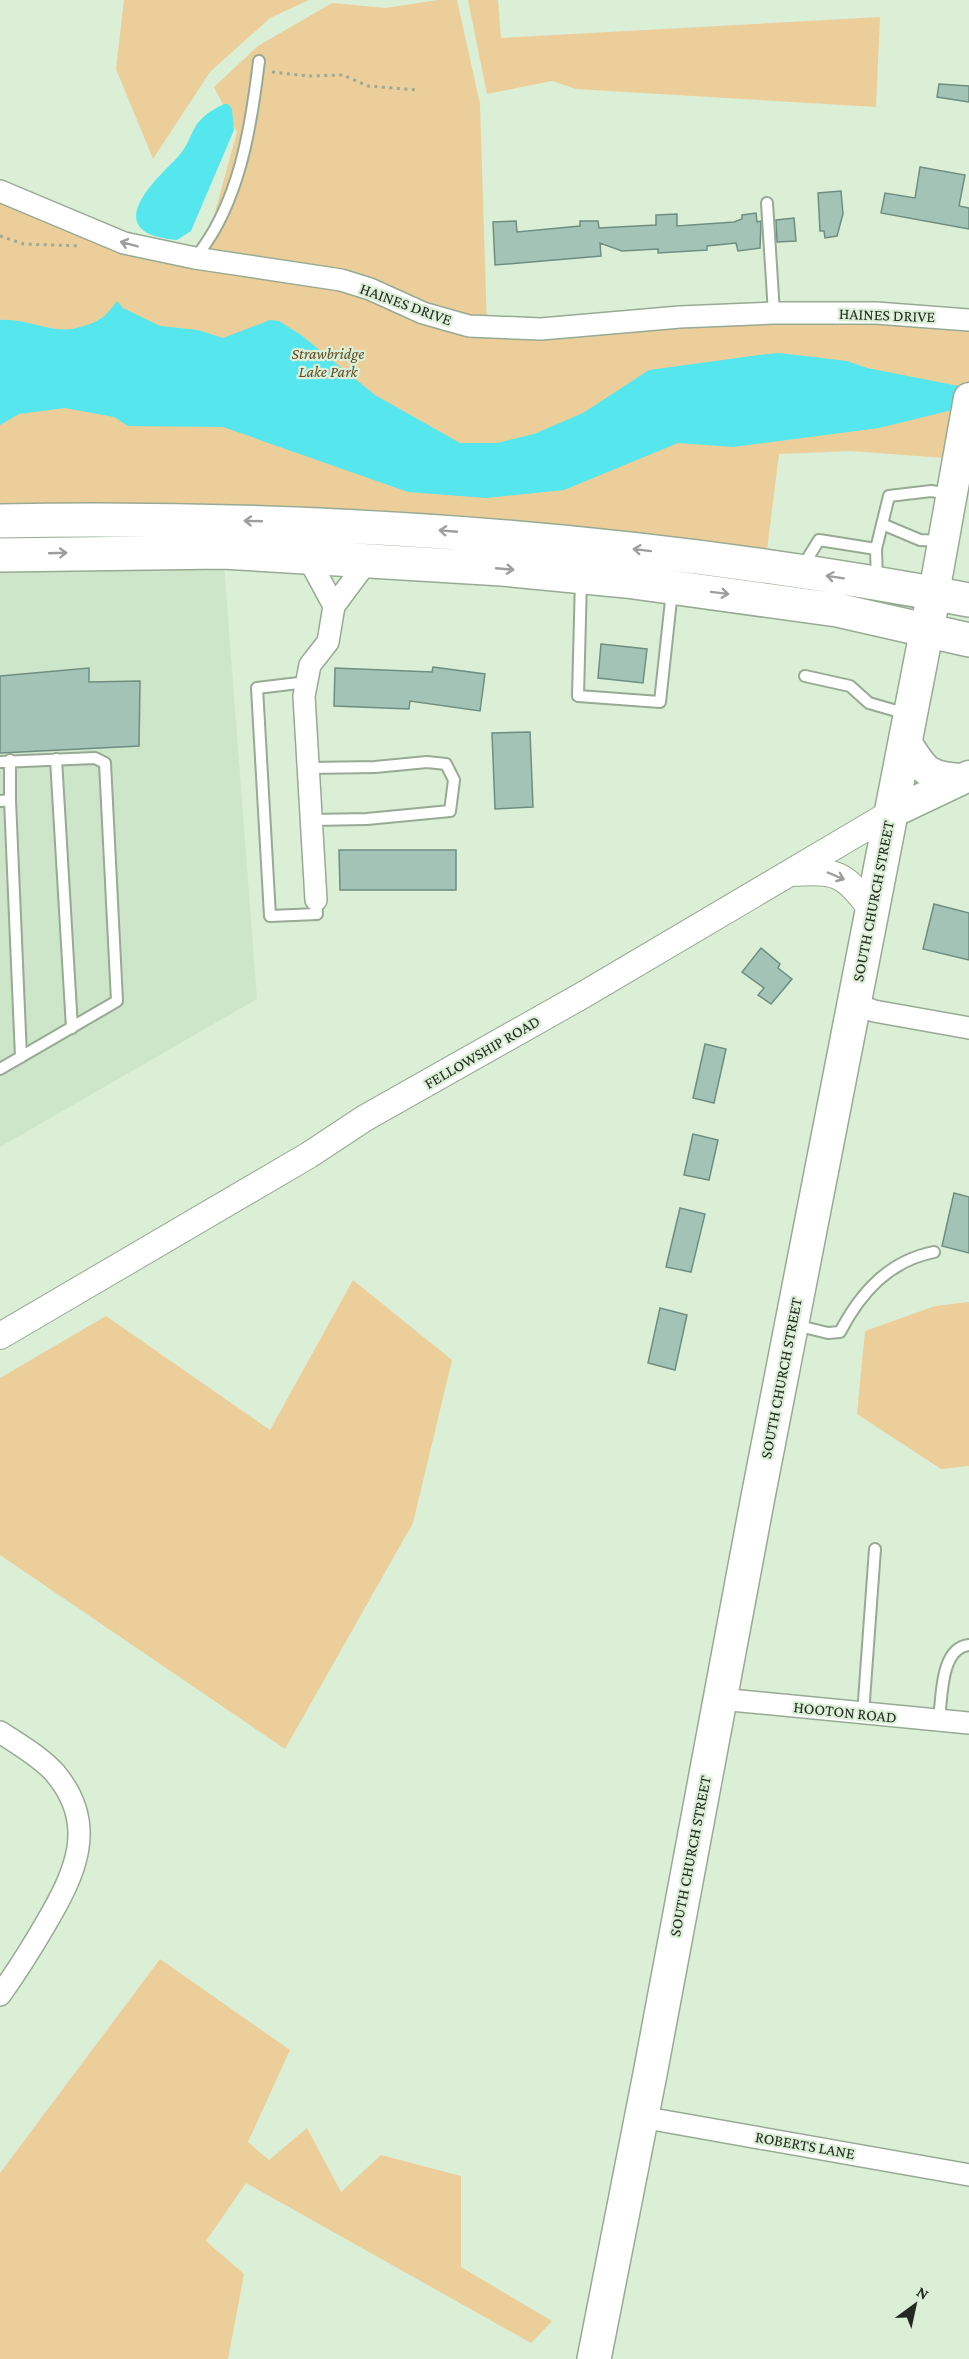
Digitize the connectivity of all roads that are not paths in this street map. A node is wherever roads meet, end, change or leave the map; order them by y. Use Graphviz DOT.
graph roads {
  1 [pos="258,66"];
  2 [pos="0,191"];
  3 [pos="767,203"];
  4 [pos="190,258"];
  5 [pos="774,313"];
  6 [pos="969,320"];
  7 [pos="967,407"];
  8 [pos="951,494"];
  9 [pos="0,521"];
  10 [pos="882,524"];
  11 [pos="943,541"];
  12 [pos="876,549"];
  13 [pos="0,555"];
  14 [pos="307,556"];
  15 [pos="369,559"];
  16 [pos="799,571"];
  17 [pos="581,576"];
  18 [pos="878,584"];
  19 [pos="673,587"];
  20 [pos="934,593"];
  21 [pos="969,600"];
  22 [pos="334,606"];
  23 [pos="928,632"];
  24 [pos="969,640"];
  25 [pos="805,676"];
  26 [pos="307,682"];
  27 [pos="908,728"];
  28 [pos="56,759"];
  29 [pos="5,761"];
  30 [pos="308,768"];
  31 [pos="966,777"];
  32 [pos="5,800"];
  33 [pos="891,813"];
  34 [pos="311,820"];
  35 [pos="787,873"];
  36 [pos="316,900"];
  37 [pos="872,910"];
  38 [pos="853,1003"];
  39 [pos="72,1028"];
  40 [pos="969,1028"];
  41 [pos="21,1057"];
  42 [pos="0,1069"];
  43 [pos="934,1252"];
  44 [pos="792,1324"];
  45 [pos="0,1336"];
  46 [pos="875,1549"];
  47 [pos="969,1645"];
  48 [pos="720,1699"];
  49 [pos="863,1714"];
  50 [pos="939,1720"];
  51 [pos="969,1723"];
  52 [pos="0,1732"];
  53 [pos="0,1995"];
  54 [pos="641,2116"];
  55 [pos="969,2175"];
  56 [pos="594,2359"];
  1 -- 4 [label="lane"];
  4 -- 2 [label="street, HAINES DRIVE, one-way"];
  3 -- 5 [label="lane"];
  4 -- 5 [label="street, HAINES DRIVE"];
  5 -- 6 [label="street, HAINES DRIVE"];
  7 -- 8 [label="main road, SOUTH CHURCH STREET"];
  8 -- 10 [label="lane"];
  8 -- 11 [label="main road, SOUTH CHURCH STREET"];
  16 -- 9 [label="main road, one-way"];
  10 -- 11 [label="lane"];
  10 -- 12 [label="lane"];
  11 -- 20 [label="main road, SOUTH CHURCH STREET"];
  12 -- 16 [label="lane"];
  12 -- 18 [label="lane"];
  13 -- 14 [label="main road, one-way"];
  14 -- 15 [label="main road"];
  14 -- 22 [label="street"];
  15 -- 17 [label="main road, one-way"];
  15 -- 22 [label="street"];
  18 -- 16 [label="main road, one-way"];
  17 -- 19 [label="main road"];
  17 -- 19 [label="lane"];
  18 -- 20 [label="main road"];
  19 -- 23 [label="main road, one-way"];
  20 -- 21 [label="main road"];
  20 -- 23 [label="main road, SOUTH CHURCH STREET"];
  22 -- 26 [label="street"];
  23 -- 24 [label="main road"];
  23 -- 27 [label="main road, SOUTH CHURCH STREET"];
  25 -- 27 [label="lane"];
  26 -- 30 [label="street"];
  26 -- 36 [label="lane"];
  27 -- 31 [label="main road"];
  27 -- 33 [label="main road, SOUTH CHURCH STREET"];
  28 -- 29 [label="lane"];
  28 -- 39 [label="lane"];
  28 -- 39 [label="lane"];
  29 -- 32 [label="lane"];
  30 -- 34 [label="street"];
  30 -- 34 [label="lane"];
  31 -- 33 [label="main road, FELLOWSHIP ROAD"];
  32 -- 41 [label="lane"];
  33 -- 35 [label="street, FELLOWSHIP ROAD"];
  33 -- 37 [label="main road, SOUTH CHURCH STREET"];
  34 -- 36 [label="street"];
  35 -- 37 [label="street, one-way"];
  35 -- 45 [label="street, FELLOWSHIP ROAD"];
  37 -- 38 [label="main road, SOUTH CHURCH STREET"];
  38 -- 40 [label="street"];
  38 -- 44 [label="main road, SOUTH CHURCH STREET"];
  39 -- 41 [label="lane"];
  41 -- 42 [label="lane"];
  43 -- 44 [label="lane"];
  44 -- 48 [label="main road, SOUTH CHURCH STREET"];
  46 -- 49 [label="lane"];
  47 -- 50 [label="lane"];
  48 -- 49 [label="street, HOOTON ROAD"];
  48 -- 54 [label="main road, SOUTH CHURCH STREET"];
  49 -- 50 [label="street, HOOTON ROAD"];
  50 -- 51 [label="street, HOOTON ROAD"];
  52 -- 53 [label="street"];
  54 -- 55 [label="street, ROBERTS LANE"];
  54 -- 56 [label="main road, SOUTH CHURCH STREET"];
}
